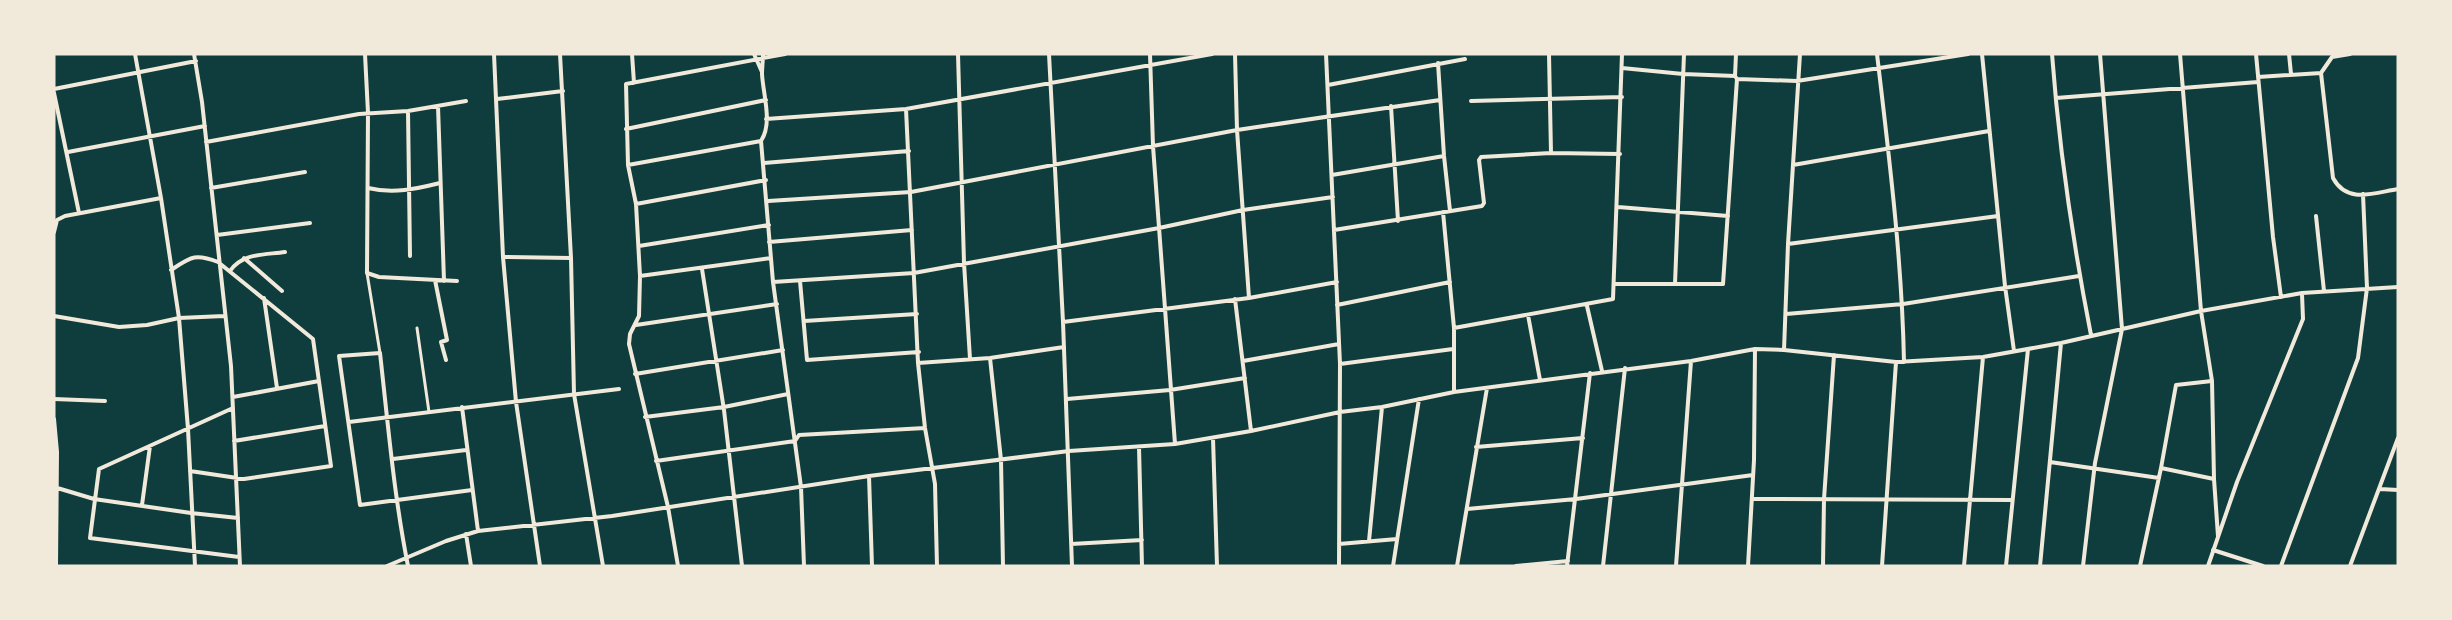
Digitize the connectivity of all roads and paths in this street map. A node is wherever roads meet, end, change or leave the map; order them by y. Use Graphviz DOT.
graph roads {
  1 [pos="135,54"];
  2 [pos="194,54"];
  3 [pos="365,54"];
  4 [pos="494,54"];
  5 [pos="560,54"];
  6 [pos="632,54"];
  7 [pos="754,54"];
  8 [pos="785,54"];
  9 [pos="958,54"];
  10 [pos="1049,54"];
  11 [pos="1150,54"];
  12 [pos="1212,54"];
  13 [pos="1235,54"];
  14 [pos="1326,54"];
  15 [pos="1549,54"];
  16 [pos="1622,54"];
  17 [pos="1684,54"];
  18 [pos="1736,54"];
  19 [pos="1800,54"];
  20 [pos="1877,54"];
  21 [pos="1968,54"];
  22 [pos="1982,54"];
  23 [pos="2052,54"];
  24 [pos="2100,54"];
  25 [pos="2181,54"];
  26 [pos="2256,54"];
  27 [pos="2289,54"];
  28 [pos="2350,54"];
  29 [pos="763,56"];
  30 [pos="1465,59"];
  31 [pos="755,60"];
  32 [pos="196,62"];
  33 [pos="1438,63"];
  34 [pos="1151,66"];
  35 [pos="1622,68"];
  36 [pos="1879,70"];
  37 [pos="138,73"];
  38 [pos="762,73"];
  39 [pos="2321,73"];
  40 [pos="1683,74"];
  41 [pos="2291,74"];
  42 [pos="1736,77"];
  43 [pos="2258,79"];
  44 [pos="1797,81"];
  45 [pos="634,83"];
  46 [pos="1051,83"];
  47 [pos="1328,85"];
  48 [pos="2183,88"];
  49 [pos="54,91"];
  50 [pos="563,92"];
  51 [pos="2103,95"];
  52 [pos="1622,97"];
  53 [pos="2056,98"];
  54 [pos="497,99"];
  55 [pos="1550,99"];
  56 [pos="765,100"];
  57 [pos="960,100"];
  58 [pos="1440,100"];
  59 [pos="466,101"];
  60 [pos="1471,102"];
  61 [pos="438,106"];
  62 [pos="1391,106"];
  63 [pos="906,109"];
  64 [pos="408,111"];
  65 [pos="369,113"];
  66 [pos="1330,116"];
  67 [pos="766,119"];
  68 [pos="205,126"];
  69 [pos="626,129"];
  70 [pos="1237,130"];
  71 [pos="1989,131"];
  72 [pos="150,137"];
  73 [pos="761,141"];
  74 [pos="206,142"];
  75 [pos="1153,146"];
  76 [pos="1889,147"];
  77 [pos="909,151"];
  78 [pos="68,152"];
  79 [pos="1551,153"];
  80 [pos="1620,154"];
  81 [pos="1444,156"];
  82 [pos="764,163"];
  83 [pos="628,165"];
  84 [pos="1054,165"];
  85 [pos="1792,165"];
  86 [pos="1394,166"];
  87 [pos="305,172"];
  88 [pos="1332,176"];
  89 [pos="766,180"];
  90 [pos="440,183"];
  91 [pos="961,183"];
  92 [pos="368,188"];
  93 [pos="211,189"];
  94 [pos="2398,189"];
  95 [pos="409,191"];
  96 [pos="911,192"];
  97 [pos="2363,194"];
  98 [pos="1333,197"];
  99 [pos="161,198"];
  100 [pos="768,201"];
  101 [pos="636,204"];
  102 [pos="1618,207"];
  103 [pos="1243,210"];
  104 [pos="1450,211"];
  105 [pos="1443,212"];
  106 [pos="79,213"];
  107 [pos="1678,213"];
  108 [pos="1728,216"];
  109 [pos="1998,216"];
  110 [pos="2316,216"];
  111 [pos="1398,220"];
  112 [pos="310,223"];
  113 [pos="769,225"];
  114 [pos="1159,228"];
  115 [pos="1334,230"];
  116 [pos="1897,230"];
  117 [pos="912,231"];
  118 [pos="54,232"];
  119 [pos="217,236"];
  120 [pos="769,242"];
  121 [pos="1788,244"];
  122 [pos="1058,245"];
  123 [pos="639,246"];
  124 [pos="285,252"];
  125 [pos="410,256"];
  126 [pos="503,257"];
  127 [pos="244,258"];
  128 [pos="571,258"];
  129 [pos="771,258"];
  130 [pos="218,262"];
  131 [pos="964,263"];
  132 [pos="702,269"];
  133 [pos="171,270"];
  134 [pos="230,271"];
  135 [pos="367,273"];
  136 [pos="914,273"];
  137 [pos="640,276"];
  138 [pos="2079,276"];
  139 [pos="435,280"];
  140 [pos="444,281"];
  141 [pos="458,281"];
  142 [pos="800,281"];
  143 [pos="773,282"];
  144 [pos="1337,282"];
  145 [pos="1450,282"];
  146 [pos="1614,284"];
  147 [pos="1675,284"];
  148 [pos="2005,286"];
  149 [pos="2398,287"];
  150 [pos="2367,288"];
  151 [pos="282,291"];
  152 [pos="2324,291"];
  153 [pos="2302,293"];
  154 [pos="2281,297"];
  155 [pos="264,298"];
  156 [pos="1249,298"];
  157 [pos="1235,299"];
  158 [pos="777,304"];
  159 [pos="1903,304"];
  160 [pos="1337,305"];
  161 [pos="1587,306"];
  162 [pos="1165,309"];
  163 [pos="2201,311"];
  164 [pos="917,314"];
  165 [pos="1786,314"];
  166 [pos="710,315"];
  167 [pos="1528,315"];
  168 [pos="54,316"];
  169 [pos="224,316"];
  170 [pos="179,318"];
  171 [pos="804,321"];
  172 [pos="1063,322"];
  173 [pos="636,325"];
  174 [pos="417,328"];
  175 [pos="1454,328"];
  176 [pos="2122,329"];
  177 [pos="2091,336"];
  178 [pos="2061,342"];
  179 [pos="1339,344"];
  180 [pos="1064,347"];
  181 [pos="1454,349"];
  182 [pos="1755,349"];
  183 [pos="2028,349"];
  184 [pos="783,350"];
  185 [pos="1784,350"];
  186 [pos="2014,351"];
  187 [pos="380,352"];
  188 [pos="918,352"];
  189 [pos="1834,355"];
  190 [pos="1983,357"];
  191 [pos="990,358"];
  192 [pos="970,359"];
  193 [pos="446,360"];
  194 [pos="1243,361"];
  195 [pos="1690,361"];
  196 [pos="717,362"];
  197 [pos="1896,362"];
  198 [pos="1904,362"];
  199 [pos="918,363"];
  200 [pos="1340,364"];
  201 [pos="1625,368"];
  202 [pos="1602,371"];
  203 [pos="1590,373"];
  204 [pos="635,374"];
  205 [pos="1245,378"];
  206 [pos="1540,380"];
  207 [pos="319,381"];
  208 [pos="2212,381"];
  209 [pos="277,388"];
  210 [pos="1487,388"];
  211 [pos="619,389"];
  212 [pos="1170,390"];
  213 [pos="1454,392"];
  214 [pos="574,394"];
  215 [pos="788,394"];
  216 [pos="233,398"];
  217 [pos="54,399"];
  218 [pos="1067,399"];
  219 [pos="1419,399"];
  220 [pos="105,401"];
  221 [pos="516,402"];
  222 [pos="462,407"];
  223 [pos="724,407"];
  224 [pos="1382,407"];
  225 [pos="233,408"];
  226 [pos="429,412"];
  227 [pos="1340,412"];
  228 [pos="387,417"];
  229 [pos="645,417"];
  230 [pos="54,419"];
  231 [pos="349,422"];
  232 [pos="325,426"];
  233 [pos="925,428"];
  234 [pos="188,429"];
  235 [pos="1251,431"];
  236 [pos="1213,438"];
  237 [pos="1583,438"];
  238 [pos="2398,438"];
  239 [pos="234,441"];
  240 [pos="795,441"];
  241 [pos="1174,444"];
  242 [pos="150,446"];
  243 [pos="1140,447"];
  244 [pos="1476,447"];
  245 [pos="466,450"];
  246 [pos="730,451"];
  247 [pos="1069,451"];
  248 [pos="393,459"];
  249 [pos="1000,460"];
  250 [pos="656,461"];
  251 [pos="2050,462"];
  252 [pos="2162,468"];
  253 [pos="933,469"];
  254 [pos="2094,470"];
  255 [pos="190,471"];
  256 [pos="1753,475"];
  257 [pos="868,476"];
  258 [pos="2159,478"];
  259 [pos="237,479"];
  260 [pos="2214,479"];
  261 [pos="1681,483"];
  262 [pos="55,487"];
  263 [pos="801,487"];
  264 [pos="2380,489"];
  265 [pos="472,490"];
  266 [pos="2398,490"];
  267 [pos="1611,495"];
  268 [pos="735,496"];
  269 [pos="1887,498"];
  270 [pos="94,499"];
  271 [pos="398,499"];
  272 [pos="1576,499"];
  273 [pos="1753,499"];
  274 [pos="1824,499"];
  275 [pos="1970,499"];
  276 [pos="2012,500"];
  277 [pos="142,505"];
  278 [pos="668,507"];
  279 [pos="1467,509"];
  280 [pos="191,513"];
  281 [pos="238,518"];
  282 [pos="594,519"];
  283 [pos="533,525"];
  284 [pos="478,531"];
  285 [pos="466,534"];
  286 [pos="2218,536"];
  287 [pos="1397,538"];
  288 [pos="1142,540"];
  289 [pos="1369,541"];
  290 [pos="1071,544"];
  291 [pos="1339,544"];
  292 [pos="2213,550"];
  293 [pos="194,552"];
  294 [pos="239,557"];
  295 [pos="406,558"];
  296 [pos="1568,564"];
  297 [pos="56,566"];
  298 [pos="195,566"];
  299 [pos="240,566"];
  300 [pos="387,566"];
  301 [pos="408,566"];
  302 [pos="471,566"];
  303 [pos="540,566"];
  304 [pos="603,566"];
  305 [pos="678,566"];
  306 [pos="742,566"];
  307 [pos="804,566"];
  308 [pos="872,566"];
  309 [pos="937,566"];
  310 [pos="1002,566"];
  311 [pos="1072,566"];
  312 [pos="1142,566"];
  313 [pos="1216,566"];
  314 [pos="1339,566"];
  315 [pos="1393,566"];
  316 [pos="1457,566"];
  317 [pos="1518,566"];
  318 [pos="1603,566"];
  319 [pos="1676,566"];
  320 [pos="1748,566"];
  321 [pos="1823,566"];
  322 [pos="1882,566"];
  323 [pos="1964,566"];
  324 [pos="2006,566"];
  325 [pos="2040,566"];
  326 [pos="2083,566"];
  327 [pos="2140,566"];
  328 [pos="2208,566"];
  329 [pos="2263,566"];
  330 [pos="2281,566"];
  331 [pos="2350,566"];
  1 -- 37 [label="street"];
  2 -- 32 [label="street"];
  3 -- 65 [label="street"];
  4 -- 54 [label="street"];
  5 -- 50 [label="street"];
  6 -- 45 [label="street"];
  7 -- 31 [label="street"];
  8 -- 29 [label="street"];
  9 -- 57 [label="street"];
  10 -- 46 [label="street"];
  11 -- 34 [label="street"];
  12 -- 34 [label="street"];
  13 -- 70 [label="street"];
  14 -- 47 [label="street"];
  15 -- 55 [label="street"];
  16 -- 35 [label="street"];
  17 -- 40 [label="street"];
  18 -- 42 [label="street"];
  19 -- 44 [label="street"];
  20 -- 36 [label="street"];
  21 -- 36 [label="street"];
  22 -- 71 [label="street"];
  23 -- 53 [label="street"];
  24 -- 51 [label="street"];
  25 -- 48 [label="street"];
  26 -- 43 [label="street"];
  27 -- 41 [label="street"];
  28 -- 39 [label="street"];
  29 -- 31 [label="street"];
  29 -- 38 [label="street"];
  30 -- 33 [label="street"];
  31 -- 38 [label="street"];
  31 -- 45 [label="street"];
  32 -- 37 [label="street"];
  32 -- 68 [label="street"];
  33 -- 47 [label="street"];
  33 -- 58 [label="street"];
  34 -- 46 [label="street"];
  34 -- 75 [label="street"];
  35 -- 40 [label="street"];
  35 -- 52 [label="street"];
  36 -- 44 [label="street"];
  36 -- 76 [label="street"];
  37 -- 49 [label="street"];
  37 -- 72 [label="street"];
  38 -- 56 [label="street"];
  39 -- 41 [label="street"];
  39 -- 97 [label="street"];
  40 -- 42 [label="street"];
  40 -- 107 [label="street"];
  41 -- 43 [label="street"];
  42 -- 44 [label="street"];
  42 -- 108 [label="street"];
  43 -- 48 [label="street"];
  43 -- 154 [label="street"];
  44 -- 85 [label="street"];
  45 -- 69 [label="street"];
  46 -- 57 [label="street"];
  46 -- 84 [label="street"];
  47 -- 66 [label="street"];
  48 -- 51 [label="street"];
  48 -- 163 [label="street"];
  49 -- 78 [label="street"];
  50 -- 54 [label="street"];
  50 -- 128 [label="street"];
  51 -- 53 [label="street"];
  51 -- 176 [label="street"];
  52 -- 55 [label="street"];
  52 -- 80 [label="street"];
  53 -- 138 [label="street"];
  54 -- 126 [label="street"];
  55 -- 60 [label="street"];
  55 -- 79 [label="street"];
  56 -- 67 [label="street"];
  56 -- 69 [label="street"];
  57 -- 63 [label="street"];
  57 -- 91 [label="street"];
  58 -- 62 [label="street"];
  58 -- 81 [label="street"];
  59 -- 61 [label="street"];
  61 -- 64 [label="street"];
  61 -- 90 [label="street"];
  62 -- 66 [label="street"];
  62 -- 86 [label="street"];
  63 -- 67 [label="street"];
  63 -- 77 [label="street"];
  64 -- 65 [label="street"];
  64 -- 95 [label="street"];
  65 -- 74 [label="street"];
  65 -- 92 [label="street"];
  66 -- 70 [label="street"];
  66 -- 88 [label="street"];
  67 -- 73 [label="street"];
  68 -- 72 [label="street"];
  68 -- 74 [label="street"];
  69 -- 83 [label="street"];
  70 -- 75 [label="street"];
  70 -- 103 [label="street"];
  71 -- 76 [label="street"];
  71 -- 109 [label="street"];
  72 -- 78 [label="street"];
  72 -- 99 [label="street"];
  73 -- 82 [label="street"];
  73 -- 83 [label="street"];
  74 -- 93 [label="street"];
  75 -- 84 [label="street"];
  75 -- 114 [label="street"];
  76 -- 85 [label="street"];
  76 -- 116 [label="street"];
  77 -- 82 [label="street"];
  77 -- 96 [label="street"];
  78 -- 106 [label="street"];
  79 -- 80 [label="street"];
  79 -- 104 [label="street"];
  80 -- 102 [label="street"];
  81 -- 86 [label="street"];
  81 -- 104 [label="street"];
  82 -- 89 [label="street"];
  83 -- 101 [label="street"];
  84 -- 91 [label="street"];
  84 -- 122 [label="street"];
  85 -- 121 [label="street"];
  86 -- 88 [label="street"];
  86 -- 111 [label="street"];
  87 -- 93 [label="street"];
  88 -- 98 [label="street"];
  89 -- 100 [label="street"];
  89 -- 101 [label="street"];
  90 -- 95 [label="street"];
  90 -- 140 [label="street"];
  91 -- 96 [label="street"];
  91 -- 131 [label="street"];
  92 -- 95 [label="street"];
  92 -- 135 [label="street"];
  93 -- 119 [label="street"];
  94 -- 97 [label="street"];
  95 -- 125 [label="street"];
  96 -- 100 [label="street"];
  96 -- 117 [label="street"];
  97 -- 150 [label="street"];
  98 -- 103 [label="street"];
  98 -- 115 [label="street"];
  99 -- 106 [label="street"];
  99 -- 133 [label="street"];
  100 -- 113 [label="street"];
  101 -- 123 [label="street"];
  102 -- 107 [label="street"];
  102 -- 146 [label="street"];
  103 -- 114 [label="street"];
  103 -- 156 [label="street"];
  104 -- 105 [label="street"];
  105 -- 111 [label="street"];
  105 -- 145 [label="street"];
  106 -- 118 [label="street"];
  107 -- 108 [label="street"];
  107 -- 147 [label="street"];
  108 -- 147 [label="street"];
  109 -- 116 [label="street"];
  109 -- 148 [label="street"];
  110 -- 152 [label="street"];
  111 -- 115 [label="street"];
  112 -- 119 [label="street"];
  113 -- 120 [label="street"];
  113 -- 123 [label="street"];
  114 -- 122 [label="street"];
  114 -- 162 [label="street"];
  115 -- 144 [label="street"];
  116 -- 121 [label="street"];
  116 -- 159 [label="street"];
  117 -- 120 [label="street"];
  117 -- 136 [label="street"];
  119 -- 130 [label="street"];
  120 -- 129 [label="street"];
  121 -- 165 [label="street"];
  122 -- 131 [label="street"];
  122 -- 172 [label="street"];
  123 -- 137 [label="street"];
  124 -- 127 [label="street"];
  126 -- 128 [label="street"];
  126 -- 221 [label="street"];
  127 -- 134 [label="street"];
  127 -- 151 [label="street"];
  128 -- 214 [label="street"];
  129 -- 132 [label="street"];
  129 -- 143 [label="street"];
  130 -- 133 [label="street"];
  130 -- 134 [label="street"];
  130 -- 169 [label="street"];
  131 -- 136 [label="street"];
  131 -- 192 [label="street"];
  132 -- 137 [label="street"];
  132 -- 166 [label="street"];
  133 -- 170 [label="street"];
  134 -- 155 [label="street"];
  135 -- 139 [label="street"];
  135 -- 187 [label="street"];
  136 -- 142 [label="street"];
  136 -- 164 [label="street"];
  137 -- 173 [label="street"];
  138 -- 148 [label="street"];
  138 -- 177 [label="street"];
  139 -- 140 [label="street"];
  139 -- 193 [label="street"];
  140 -- 141 [label="street"];
  142 -- 143 [label="street"];
  142 -- 171 [label="street"];
  143 -- 158 [label="street"];
  144 -- 156 [label="street"];
  144 -- 160 [label="street"];
  145 -- 160 [label="street"];
  145 -- 175 [label="street"];
  146 -- 147 [label="street"];
  146 -- 161 [label="street"];
  148 -- 159 [label="street"];
  148 -- 186 [label="street"];
  149 -- 150 [label="street"];
  150 -- 152 [label="street"];
  150 -- 330 [label="street"];
  152 -- 153 [label="street"];
  153 -- 154 [label="street"];
  153 -- 286 [label="street"];
  154 -- 163 [label="street"];
  155 -- 207 [label="street"];
  155 -- 209 [label="street"];
  156 -- 157 [label="street"];
  157 -- 162 [label="street"];
  157 -- 194 [label="street"];
  158 -- 166 [label="street"];
  158 -- 184 [label="street"];
  159 -- 165 [label="street"];
  159 -- 198 [label="street"];
  160 -- 179 [label="street"];
  161 -- 167 [label="street"];
  161 -- 202 [label="street"];
  162 -- 172 [label="street"];
  162 -- 212 [label="street"];
  163 -- 176 [label="street"];
  163 -- 208 [label="street"];
  164 -- 171 [label="street"];
  164 -- 188 [label="street"];
  165 -- 185 [label="street"];
  166 -- 173 [label="street"];
  166 -- 196 [label="street"];
  167 -- 175 [label="street"];
  167 -- 206 [label="street"];
  168 -- 170 [label="street"];
  169 -- 170 [label="street"];
  169 -- 216 [label="street"];
  170 -- 234 [label="street"];
  171 -- 188 [label="street"];
  172 -- 180 [label="street"];
  173 -- 204 [label="street"];
  174 -- 226 [label="street"];
  175 -- 181 [label="street"];
  176 -- 177 [label="street"];
  176 -- 254 [label="street"];
  177 -- 178 [label="street"];
  178 -- 183 [label="street"];
  178 -- 251 [label="street"];
  179 -- 194 [label="street"];
  179 -- 200 [label="street"];
  180 -- 191 [label="street"];
  180 -- 218 [label="street"];
  181 -- 200 [label="street"];
  181 -- 213 [label="street"];
  182 -- 185 [label="street"];
  182 -- 195 [label="street"];
  182 -- 256 [label="street"];
  183 -- 186 [label="street"];
  183 -- 276 [label="street"];
  184 -- 196 [label="street"];
  184 -- 215 [label="street"];
  185 -- 189 [label="street"];
  186 -- 190 [label="street"];
  187 -- 228 [label="street"];
  187 -- 231 [label="street"];
  188 -- 199 [label="street"];
  189 -- 197 [label="street"];
  189 -- 274 [label="street"];
  190 -- 198 [label="street"];
  190 -- 275 [label="street"];
  191 -- 192 [label="street"];
  191 -- 249 [label="street"];
  192 -- 199 [label="street"];
  194 -- 205 [label="street"];
  195 -- 201 [label="street"];
  195 -- 261 [label="street"];
  196 -- 204 [label="street"];
  196 -- 223 [label="street"];
  197 -- 198 [label="street"];
  197 -- 269 [label="street"];
  199 -- 233 [label="street"];
  200 -- 227 [label="street"];
  201 -- 202 [label="street"];
  201 -- 267 [label="street"];
  202 -- 203 [label="street"];
  203 -- 206 [label="street"];
  203 -- 237 [label="street"];
  204 -- 229 [label="street"];
  205 -- 212 [label="street"];
  205 -- 235 [label="street"];
  206 -- 210 [label="street"];
  207 -- 209 [label="street"];
  207 -- 232 [label="street"];
  208 -- 252 [label="street"];
  208 -- 260 [label="street"];
  209 -- 216 [label="street"];
  210 -- 213 [label="street"];
  210 -- 244 [label="street"];
  211 -- 214 [label="street"];
  212 -- 218 [label="street"];
  212 -- 241 [label="street"];
  213 -- 219 [label="street"];
  214 -- 221 [label="street"];
  214 -- 282 [label="street"];
  215 -- 223 [label="street"];
  215 -- 240 [label="street"];
  216 -- 225 [label="street"];
  217 -- 220 [label="street"];
  218 -- 247 [label="street"];
  219 -- 224 [label="street"];
  219 -- 287 [label="street"];
  221 -- 222 [label="street"];
  221 -- 283 [label="street"];
  222 -- 226 [label="street"];
  222 -- 245 [label="street"];
  223 -- 229 [label="street"];
  223 -- 246 [label="street"];
  224 -- 227 [label="street"];
  224 -- 289 [label="street"];
  225 -- 234 [label="street"];
  225 -- 239 [label="street"];
  226 -- 228 [label="street"];
  227 -- 235 [label="street"];
  227 -- 291 [label="street"];
  228 -- 231 [label="street"];
  228 -- 248 [label="street"];
  229 -- 250 [label="street"];
  230 -- 262 [label="street"];
  231 -- 271 [label="street"];
  232 -- 239 [label="street"];
  232 -- 259 [label="street"];
  233 -- 240 [label="street"];
  233 -- 253 [label="street"];
  234 -- 242 [label="street"];
  234 -- 255 [label="street"];
  235 -- 236 [label="street"];
  236 -- 241 [label="street"];
  236 -- 313 [label="street"];
  237 -- 244 [label="street"];
  237 -- 272 [label="street"];
  238 -- 264 [label="street"];
  239 -- 259 [label="street"];
  240 -- 246 [label="street"];
  240 -- 263 [label="street"];
  241 -- 243 [label="street"];
  242 -- 270 [label="street"];
  242 -- 277 [label="street"];
  243 -- 247 [label="street"];
  243 -- 288 [label="street"];
  244 -- 279 [label="street"];
  245 -- 248 [label="street"];
  245 -- 265 [label="street"];
  246 -- 250 [label="street"];
  246 -- 268 [label="street"];
  247 -- 249 [label="street"];
  247 -- 290 [label="street"];
  248 -- 271 [label="street"];
  249 -- 253 [label="street"];
  249 -- 310 [label="street"];
  250 -- 278 [label="street"];
  251 -- 254 [label="street"];
  251 -- 325 [label="street"];
  252 -- 258 [label="street"];
  252 -- 260 [label="street"];
  253 -- 257 [label="street"];
  253 -- 309 [label="street"];
  254 -- 258 [label="street"];
  254 -- 326 [label="street"];
  255 -- 259 [label="street"];
  255 -- 280 [label="street"];
  256 -- 261 [label="street"];
  256 -- 273 [label="street"];
  257 -- 263 [label="street"];
  257 -- 308 [label="street"];
  258 -- 327 [label="street"];
  259 -- 281 [label="street"];
  260 -- 286 [label="street"];
  261 -- 267 [label="street"];
  261 -- 319 [label="street"];
  262 -- 270 [label="street"];
  262 -- 297 [label="street"];
  263 -- 268 [label="street"];
  263 -- 307 [label="street"];
  264 -- 266 [label="street"];
  264 -- 331 [label="street"];
  265 -- 271 [label="street"];
  265 -- 284 [label="street"];
  267 -- 272 [label="street"];
  267 -- 318 [label="street"];
  268 -- 278 [label="street"];
  268 -- 306 [label="street"];
  269 -- 274 [label="street"];
  269 -- 275 [label="street"];
  269 -- 322 [label="street"];
  270 -- 277 [label="street"];
  270 -- 293 [label="street"];
  271 -- 295 [label="street"];
  272 -- 279 [label="street"];
  272 -- 296 [label="street"];
  273 -- 274 [label="street"];
  273 -- 320 [label="street"];
  274 -- 321 [label="street"];
  275 -- 276 [label="street"];
  275 -- 323 [label="street"];
  276 -- 324 [label="street"];
  277 -- 280 [label="street"];
  278 -- 282 [label="street"];
  278 -- 305 [label="street"];
  279 -- 316 [label="street"];
  280 -- 281 [label="street"];
  280 -- 293 [label="street"];
  281 -- 294 [label="street"];
  282 -- 283 [label="street"];
  282 -- 304 [label="street"];
  283 -- 284 [label="street"];
  283 -- 303 [label="street"];
  284 -- 285 [label="street"];
  285 -- 295 [label="street"];
  285 -- 302 [label="street"];
  286 -- 292 [label="street"];
  287 -- 289 [label="street"];
  287 -- 315 [label="street"];
  288 -- 290 [label="street"];
  288 -- 312 [label="street"];
  289 -- 291 [label="street"];
  290 -- 311 [label="street"];
  291 -- 314 [label="street"];
  292 -- 328 [label="street"];
  292 -- 329 [label="street"];
  293 -- 294 [label="street"];
  293 -- 298 [label="street"];
  294 -- 299 [label="street"];
  295 -- 300 [label="street"];
  295 -- 301 [label="street"];
  296 -- 317 [label="street"];
}
